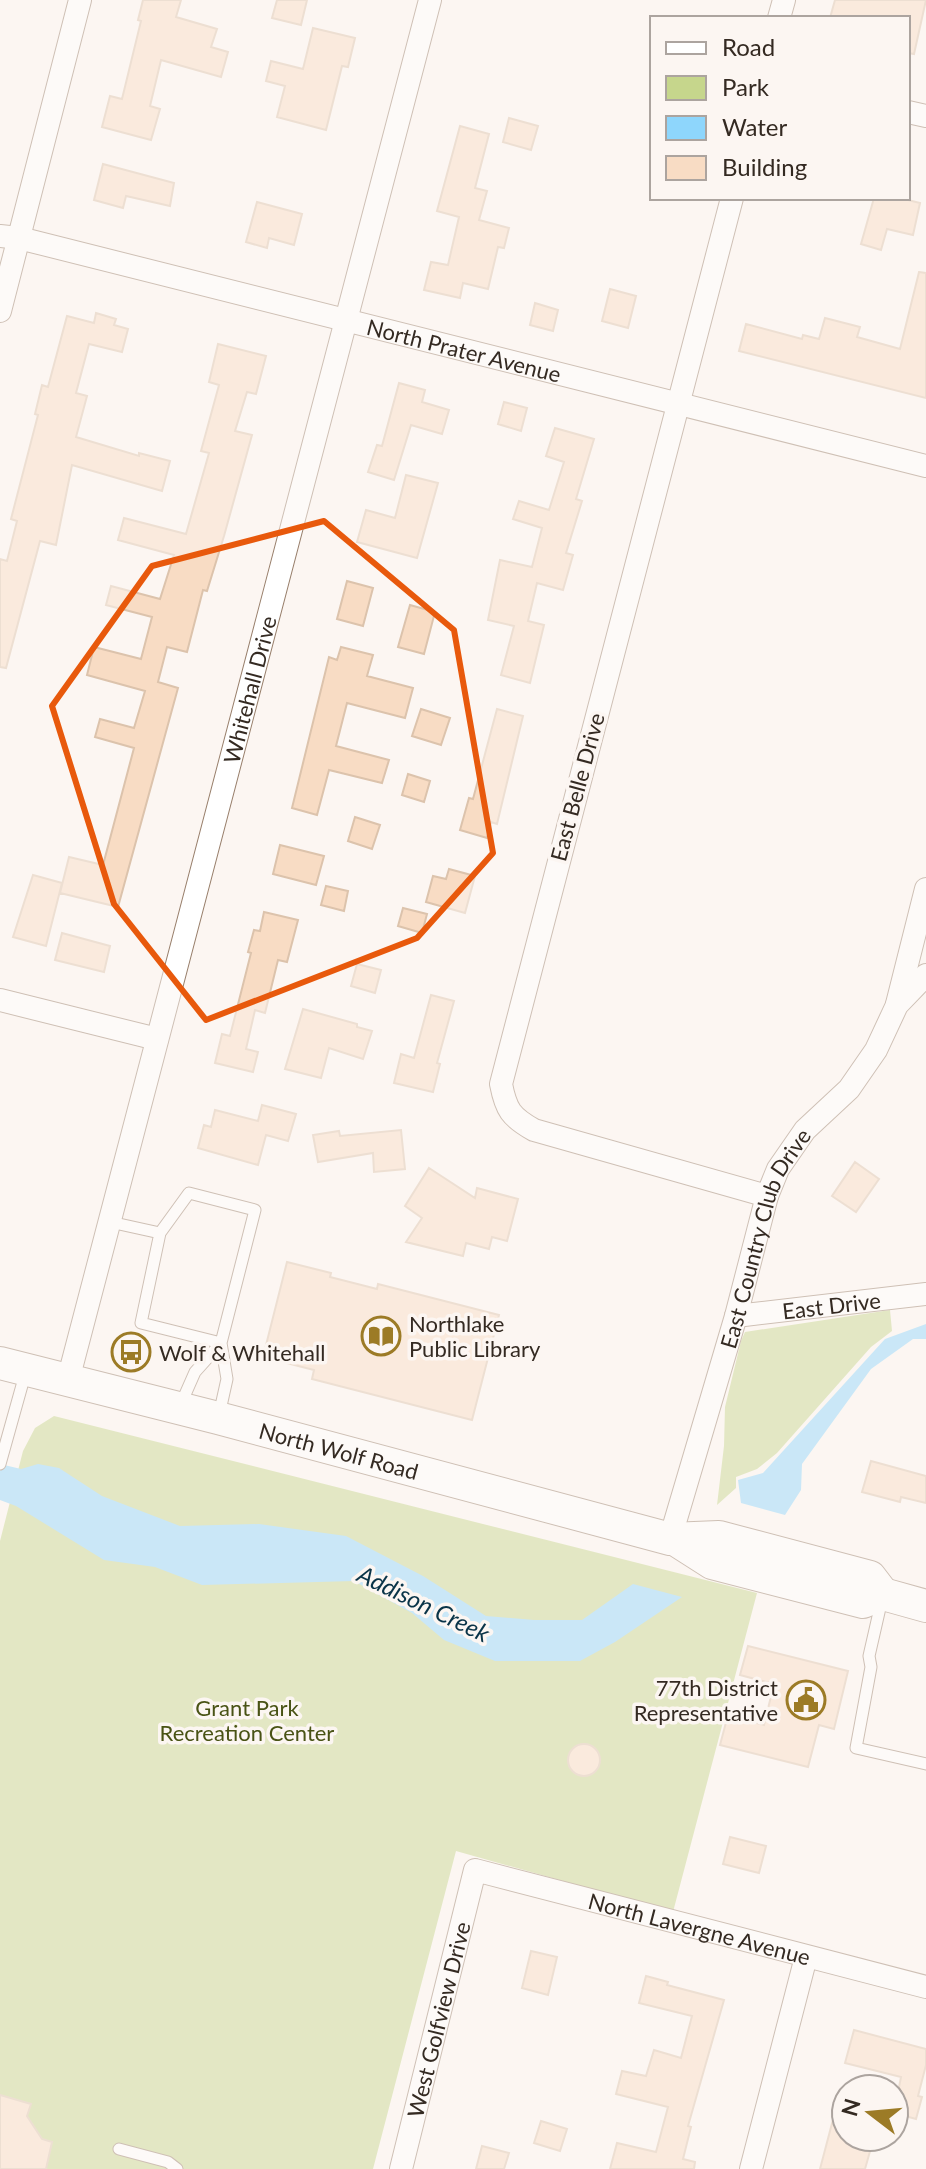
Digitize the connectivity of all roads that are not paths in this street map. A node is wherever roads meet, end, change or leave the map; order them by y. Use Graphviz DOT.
graph roads {
  1 [pos="80,0"];
  2 [pos="430,0"];
  3 [pos="731,200"];
  4 [pos="10,237"];
  5 [pos="0,311"];
  6 [pos="347,321"];
  7 [pos="678,404"];
  8 [pos="926,466"];
  9 [pos="926,889"];
  10 [pos="926,975"];
  11 [pos="0,1000"];
  12 [pos="897,1005"];
  13 [pos="157,1039"];
  14 [pos="767,1196"];
  15 [pos="110,1222"];
  16 [pos="160,1233"];
  17 [pos="926,1294"];
  18 [pos="736,1316"];
  19 [pos="221,1343"];
  20 [pos="13,1367"];
  21 [pos="68,1380"];
  22 [pos="178,1409"];
  23 [pos="218,1418"];
  24 [pos="0,1464"];
  25 [pos="673,1540"];
  26 [pos="883,1594"];
  27 [pos="926,1606"];
  28 [pos="926,1764"];
  29 [pos="475,1870"];
  30 [pos="806,1957"];
  31 [pos="926,1987"];
  32 [pos="119,2149"];
  33 [pos="177,2169"];
  34 [pos="401,2169"];
  35 [pos="751,2169"];
  1 -- 4 [label="street"];
  2 -- 6 [label="street, Whitehall Drive"];
  3 -- 7 [label="street, East Belle Drive"];
  4 -- 5 [label="street"];
  4 -- 6 [label="street, North Prater Avenue"];
  6 -- 7 [label="street, North Prater Avenue"];
  6 -- 13 [label="street, Whitehall Drive"];
  7 -- 8 [label="street, North Prater Avenue"];
  7 -- 14 [label="street, East Belle Drive"];
  9 -- 12 [label="street"];
  10 -- 12 [label="street, East Country Club Drive"];
  11 -- 13 [label="street"];
  12 -- 14 [label="street, East Country Club Drive"];
  13 -- 15 [label="street, Whitehall Drive"];
  14 -- 18 [label="street, East Country Club Drive"];
  15 -- 16 [label="lane"];
  15 -- 21 [label="street, Whitehall Drive"];
  16 -- 19 [label="lane"];
  16 -- 19 [label="lane"];
  17 -- 18 [label="street, East Drive"];
  18 -- 25 [label="street, East Country Club Drive"];
  19 -- 22 [label="lane"];
  19 -- 23 [label="lane"];
  20 -- 21 [label="main road, North Wolf Road"];
  20 -- 24 [label="lane"];
  21 -- 22 [label="main road, North Wolf Road"];
  22 -- 23 [label="main road, North Wolf Road"];
  23 -- 25 [label="main road, North Wolf Road"];
  25 -- 26 [label="main road, North Wolf Road"];
  26 -- 27 [label="main road, North Wolf Road"];
  26 -- 28 [label="lane"];
  29 -- 30 [label="street, North Lavergne Avenue"];
  29 -- 34 [label="street, West Golfview Drive"];
  30 -- 31 [label="street, North Lavergne Avenue"];
  30 -- 35 [label="street"];
  32 -- 33 [label="lane"];
}
